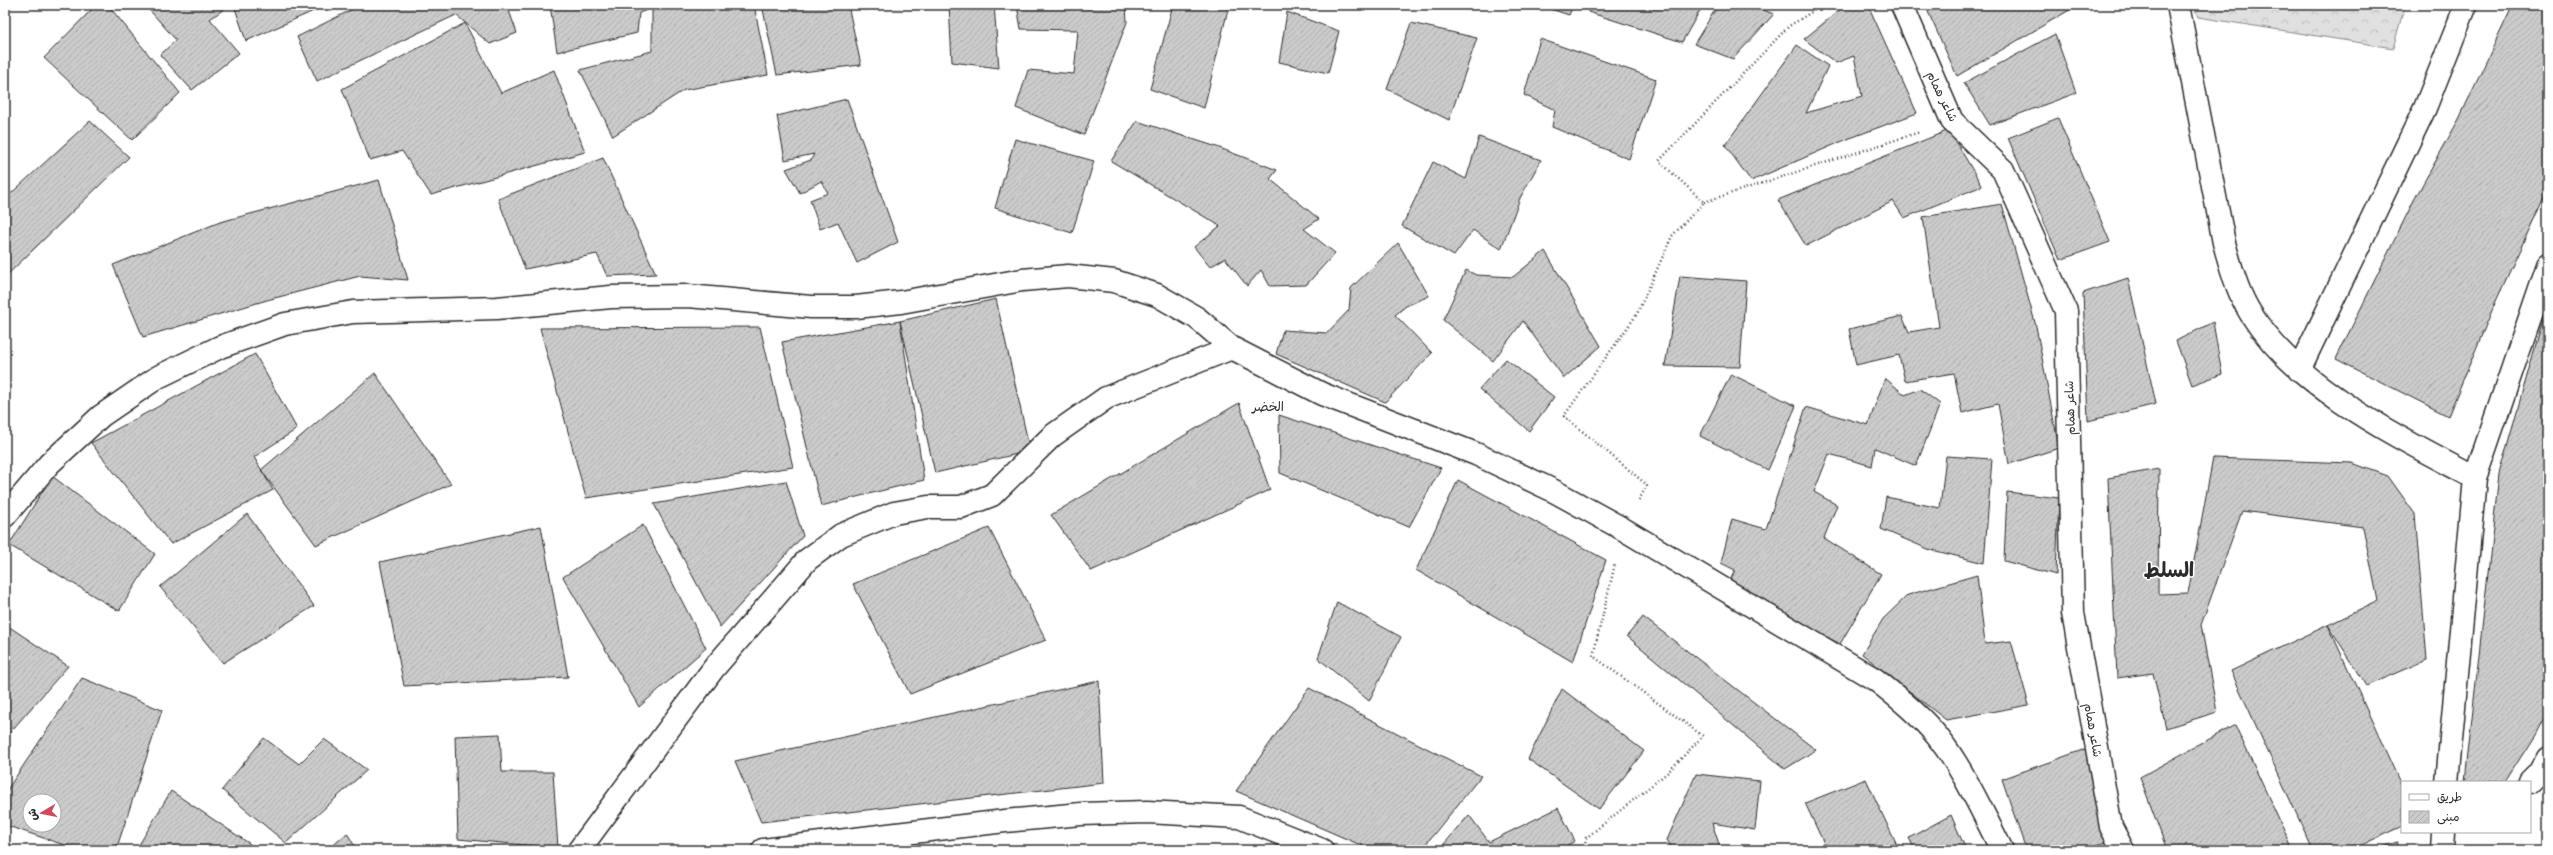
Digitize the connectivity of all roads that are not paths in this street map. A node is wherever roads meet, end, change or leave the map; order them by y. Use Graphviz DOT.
graph roads {
  1 [pos="1902,5"];
  2 [pos="2178,5"];
  3 [pos="2466,5"];
  4 [pos="2548,265"];
  5 [pos="1232,348"];
  6 [pos="2299,370"];
  7 [pos="2474,478"];
  8 [pos="5,516"];
  9 [pos="2548,757"];
  10 [pos="2447,781"];
  11 [pos="2531,781"];
  12 [pos="2443,833"];
  13 [pos="579,850"];
  14 [pos="763,850"];
  15 [pos="1322,850"];
  16 [pos="2002,850"];
  17 [pos="2123,850"];
  18 [pos="2442,850"];
  1 -- 17 [label="street, شاعر همام"];
  2 -- 6 [label="street"];
  3 -- 6 [label="street"];
  4 -- 7 [label="street"];
  5 -- 8 [label="street"];
  5 -- 13 [label="street"];
  5 -- 16 [label="street"];
  6 -- 7 [label="street"];
  7 -- 10 [label="street"];
  9 -- 11 [label="street"];
  12 -- 18 [label="street"];
  14 -- 15 [label="street"];
}
